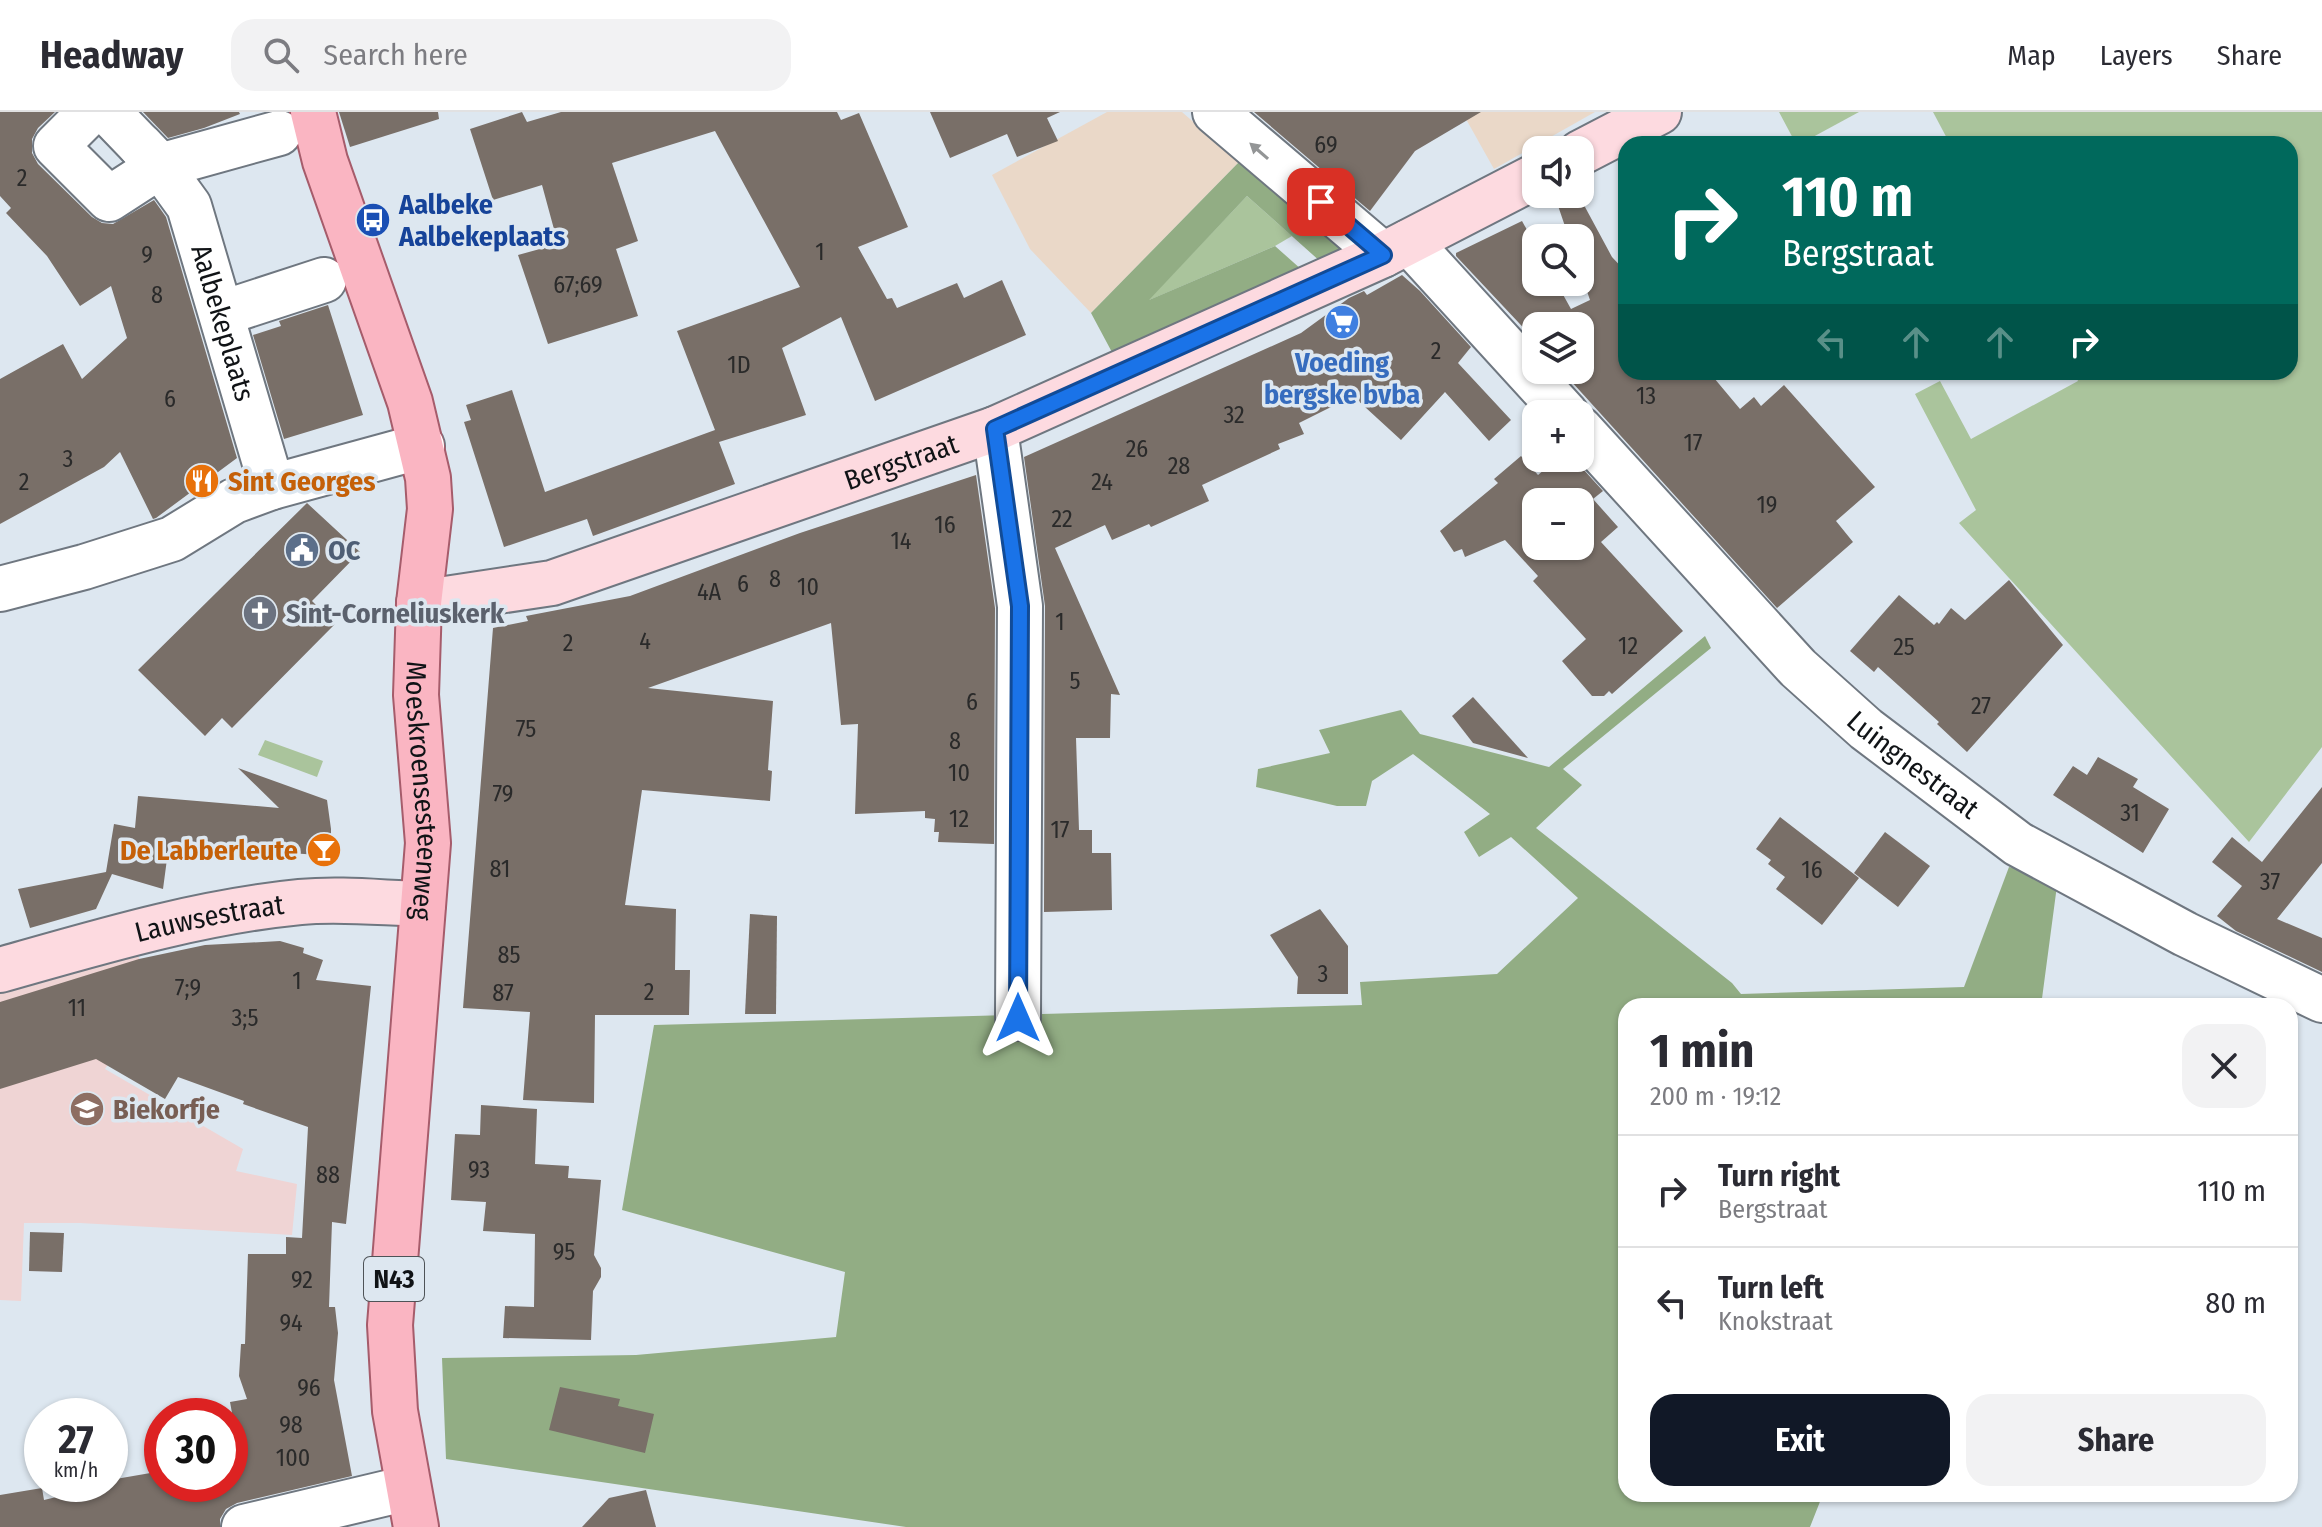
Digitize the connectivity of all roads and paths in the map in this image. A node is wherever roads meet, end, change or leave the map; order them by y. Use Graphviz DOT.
graph roads {
  1 [pos="90,112"];
  2 [pos="108,112"];
  3 [pos="1215,112"];
  4 [pos="1659,112"];
  5 [pos="281,134"];
  6 [pos="1594,146"];
  7 [pos="155,161"];
  8 [pos="1522,183"];
  9 [pos="194,192"];
  10 [pos="1396,248"];
  11 [pos="324,280"];
  12 [pos="229,311"];
  13 [pos="1552,400"];
  14 [pos="995,429"];
  15 [pos="1594,444"];
  16 [pos="422,446"];
  17 [pos="272,487"];
  18 [pos="0,589"];
  19 [pos="419,603"];
  20 [pos="423,904"];
  21 [pos="0,970"];
  22 [pos="2322,1000"];
  23 [pos="1018,1018"];
  24 [pos="412,1507"];
  25 [pos="244,1527"];
  1 -- 7 [label="street"];
  2 -- 7 [label="street, Aalbekeplaats"];
  10 -- 3 [label="street, one-way"];
  4 -- 6 [label="street"];
  5 -- 7 [label="street"];
  5 -- 9 [label="street"];
  5 -- 16 [label="main road, Moeskroensesteenweg / N43"];
  7 -- 17 [label="street, Aalbekeplaats"];
  8 -- 10 [label="street, Bergstraat"];
  10 -- 13 [label="street"];
  10 -- 14 [label="street, Bergstraat"];
  11 -- 12 [label="street"];
  14 -- 19 [label="street, Bergstraat"];
  14 -- 23 [label="street"];
  15 -- 22 [label="street, Luingnestraat"];
  16 -- 17 [label="street"];
  16 -- 19 [label="main road, Moeskroensesteenweg / N43"];
  17 -- 18 [label="street"];
  19 -- 20 [label="main road, Moeskroensesteenweg / N43"];
  20 -- 21 [label="street, Lauwsestraat"];
  20 -- 24 [label="main road, Moeskroensesteenweg / N43"];
  24 -- 25 [label="street, Moeskroensesteenweg"];
}
